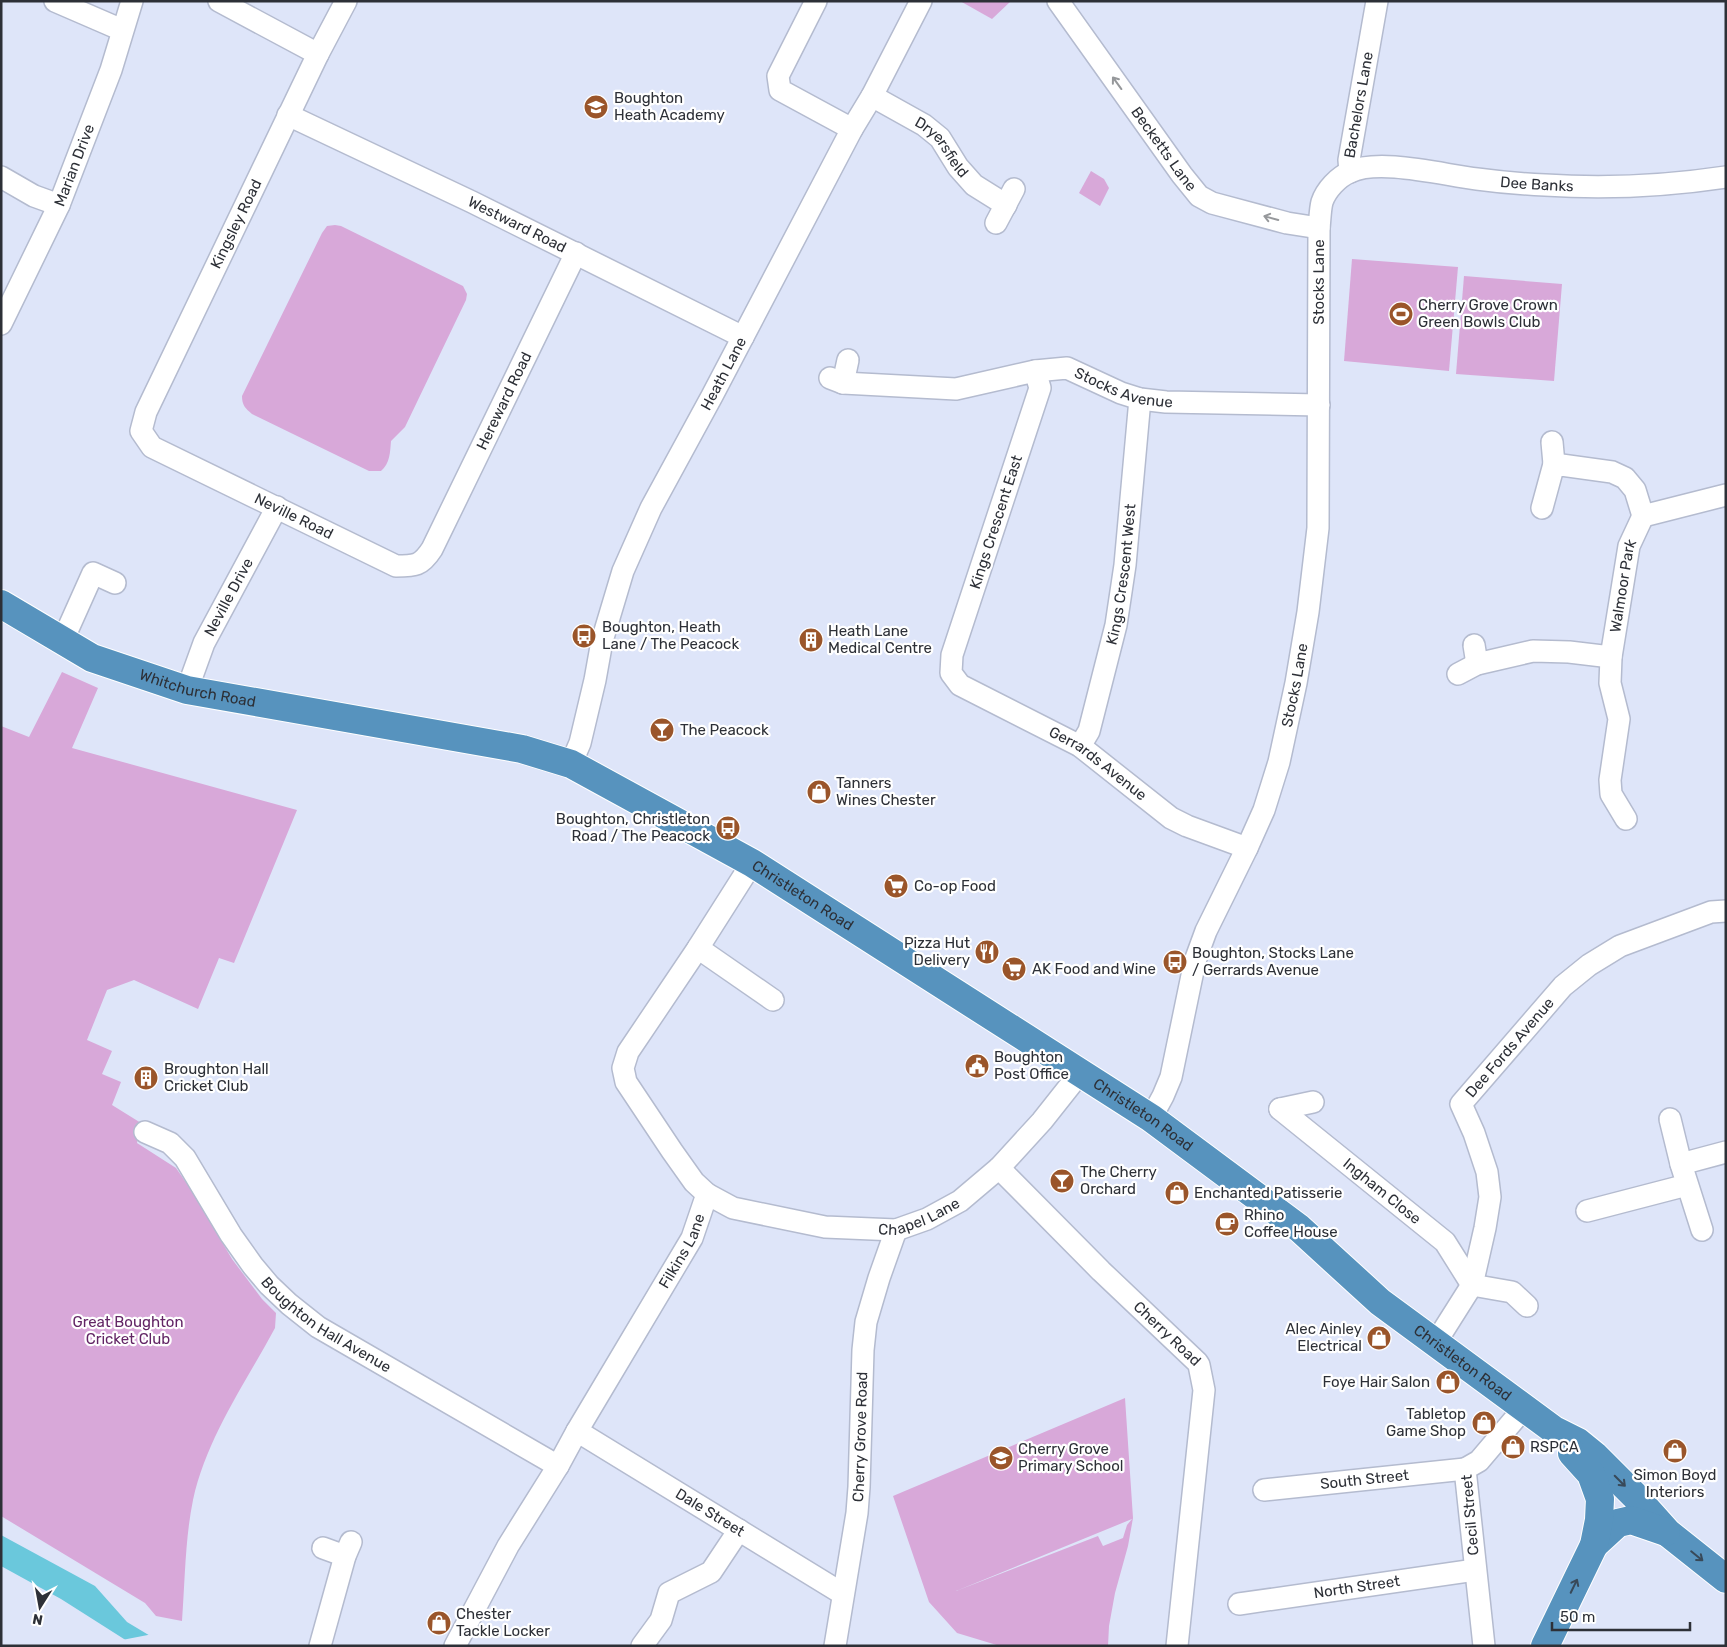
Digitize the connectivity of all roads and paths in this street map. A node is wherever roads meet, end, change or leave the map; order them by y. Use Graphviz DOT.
graph roads {
  1 [pos="55,1"];
  2 [pos="132,1"];
  3 [pos="219,1"];
  4 [pos="346,1"];
  5 [pos="816,1"];
  6 [pos="921,1"];
  7 [pos="1058,1"];
  8 [pos="1377,1"];
  9 [pos="122,30"];
  10 [pos="318,54"];
  11 [pos="872,96"];
  12 [pos="288,115"];
  13 [pos="852,129"];
  14 [pos="1350,172"];
  15 [pos="1,177"];
  16 [pos="1726,177"];
  17 [pos="58,205"];
  18 [pos="1005,207"];
  19 [pos="1319,228"];
  20 [pos="576,253"];
  21 [pos="1,324"];
  22 [pos="743,337"];
  23 [pos="848,360"];
  24 [pos="1035,371"];
  25 [pos="1140,399"];
  26 [pos="1319,405"];
  27 [pos="1552,442"];
  28 [pos="152,447"];
  29 [pos="1554,464"];
  30 [pos="1726,495"];
  31 [pos="276,507"];
  32 [pos="1542,508"];
  33 [pos="1642,516"];
  34 [pos="432,549"];
  35 [pos="115,583"];
  36 [pos="1,604"];
  37 [pos="63,640"];
  38 [pos="1611,657"];
  39 [pos="950,673"];
  40 [pos="1458,674"];
  41 [pos="187,690"];
  42 [pos="408,730"];
  43 [pos="1080,746"];
  44 [pos="571,764"];
  45 [pos="1626,819"];
  46 [pos="1247,848"];
  47 [pos="752,863"];
  48 [pos="1726,911"];
  49 [pos="698,948"];
  50 [pos="773,1000"];
  51 [pos="1080,1073"];
  52 [pos="1314,1102"];
  53 [pos="1151,1118"];
  54 [pos="1670,1119"];
  55 [pos="145,1132"];
  56 [pos="1726,1152"];
  57 [pos="1681,1164"];
  58 [pos="999,1168"];
  59 [pos="1687,1184"];
  60 [pos="707,1194"];
  61 [pos="1587,1211"];
  62 [pos="896,1230"];
  63 [pos="1702,1230"];
  64 [pos="1472,1285"];
  65 [pos="1527,1306"];
  66 [pos="1436,1342"];
  67 [pos="1524,1408"];
  68 [pos="577,1430"];
  69 [pos="1554,1430"];
  70 [pos="558,1466"];
  71 [pos="1465,1469"];
  72 [pos="1264,1490"];
  73 [pos="739,1530"];
  74 [pos="1668,1533"];
  75 [pos="1594,1545"];
  76 [pos="323,1548"];
  77 [pos="1475,1570"];
  78 [pos="1726,1579"];
  79 [pos="843,1594"];
  80 [pos="1239,1604"];
  81 [pos="320,1646"];
  82 [pos="455,1646"];
  83 [pos="642,1646"];
  84 [pos="834,1646"];
  85 [pos="1178,1646"];
  86 [pos="1484,1646"];
  87 [pos="1546,1646"];
  1 -- 9 [label="street"];
  2 -- 9 [label="street, Marian Drive"];
  3 -- 10 [label="street"];
  4 -- 10 [label="street, Kingsley Road"];
  5 -- 13 [label="street"];
  6 -- 11 [label="street, Heath Lane"];
  19 -- 7 [label="street, Becketts Lane, one-way"];
  8 -- 14 [label="street, Bachelors Lane"];
  9 -- 17 [label="street, Marian Drive"];
  10 -- 12 [label="street, Kingsley Road"];
  11 -- 13 [label="street, Heath Lane"];
  11 -- 18 [label="street, Dryersfield"];
  12 -- 20 [label="street, Westward Road"];
  12 -- 28 [label="street, Kingsley Road"];
  13 -- 22 [label="street, Heath Lane"];
  14 -- 16 [label="street, Dee Banks"];
  14 -- 19 [label="street, Bachelors Lane"];
  15 -- 17 [label="street"];
  17 -- 21 [label="street, Marian Drive"];
  19 -- 26 [label="street, Stocks Lane"];
  20 -- 22 [label="street, Westward Road"];
  20 -- 34 [label="street, Hereward Road"];
  22 -- 44 [label="street, Heath Lane"];
  23 -- 24 [label="street, Stocks Avenue"];
  24 -- 25 [label="street, Stocks Avenue"];
  24 -- 39 [label="street, Kings Crescent East"];
  25 -- 26 [label="street, Stocks Avenue"];
  25 -- 43 [label="street, Kings Crescent West"];
  26 -- 46 [label="street, Stocks Lane"];
  27 -- 29 [label="street"];
  28 -- 31 [label="street, Neville Road"];
  29 -- 32 [label="street"];
  29 -- 33 [label="street"];
  30 -- 33 [label="street"];
  31 -- 34 [label="street, Neville Road"];
  31 -- 41 [label="street, Neville Drive"];
  33 -- 38 [label="street, Walmoor Park"];
  35 -- 37 [label="street"];
  36 -- 37 [label="highway, Whitchurch Road"];
  37 -- 41 [label="highway, Whitchurch Road"];
  38 -- 40 [label="street"];
  38 -- 45 [label="street, Walmoor Park"];
  39 -- 43 [label="street, Gerrards Avenue"];
  41 -- 42 [label="highway, Whitchurch Road"];
  42 -- 44 [label="highway, Christleton Road"];
  43 -- 46 [label="street, Gerrards Avenue"];
  44 -- 47 [label="highway, Christleton Road"];
  46 -- 53 [label="street, Stocks Lane"];
  47 -- 49 [label="street, Filkins Lane"];
  47 -- 51 [label="highway, Christleton Road"];
  48 -- 64 [label="street, Dee Fords Avenue"];
  49 -- 50 [label="street"];
  49 -- 60 [label="street, Filkins Lane"];
  51 -- 53 [label="highway, Christleton Road"];
  51 -- 58 [label="street, Chapel Lane"];
  52 -- 64 [label="street, Ingham Close"];
  53 -- 66 [label="highway, Christleton Road"];
  54 -- 57 [label="street"];
  55 -- 70 [label="street, Boughton Hall Avenue"];
  56 -- 57 [label="street"];
  57 -- 59 [label="street"];
  58 -- 62 [label="street, Chapel Lane"];
  58 -- 85 [label="street, Cherry Road"];
  59 -- 61 [label="street"];
  59 -- 63 [label="street"];
  60 -- 62 [label="street, Chapel Lane"];
  60 -- 68 [label="street, Filkins Lane"];
  62 -- 79 [label="street, Cherry Grove Road"];
  64 -- 65 [label="street"];
  64 -- 66 [label="street"];
  66 -- 67 [label="highway, Christleton Road"];
  67 -- 69 [label="highway, Christleton Road"];
  67 -- 71 [label="street, Cecil Street"];
  68 -- 70 [label="street, Filkins Lane"];
  68 -- 73 [label="street, Dale Street"];
  69 -- 74 [label="highway, Christleton Road, one-way"];
  69 -- 75 [label="highway"];
  70 -- 82 [label="street, Filkins Lane"];
  71 -- 72 [label="street, South Street"];
  71 -- 77 [label="street, Cecil Street"];
  73 -- 79 [label="street, Dale Street"];
  73 -- 83 [label="street"];
  74 -- 75 [label="highway"];
  74 -- 78 [label="highway, Christleton Road, one-way"];
  87 -- 75 [label="highway, one-way"];
  76 -- 81 [label="street"];
  77 -- 80 [label="street, North Street"];
  77 -- 86 [label="street, Cecil Street"];
  79 -- 84 [label="street, Cherry Grove Road"];
}
